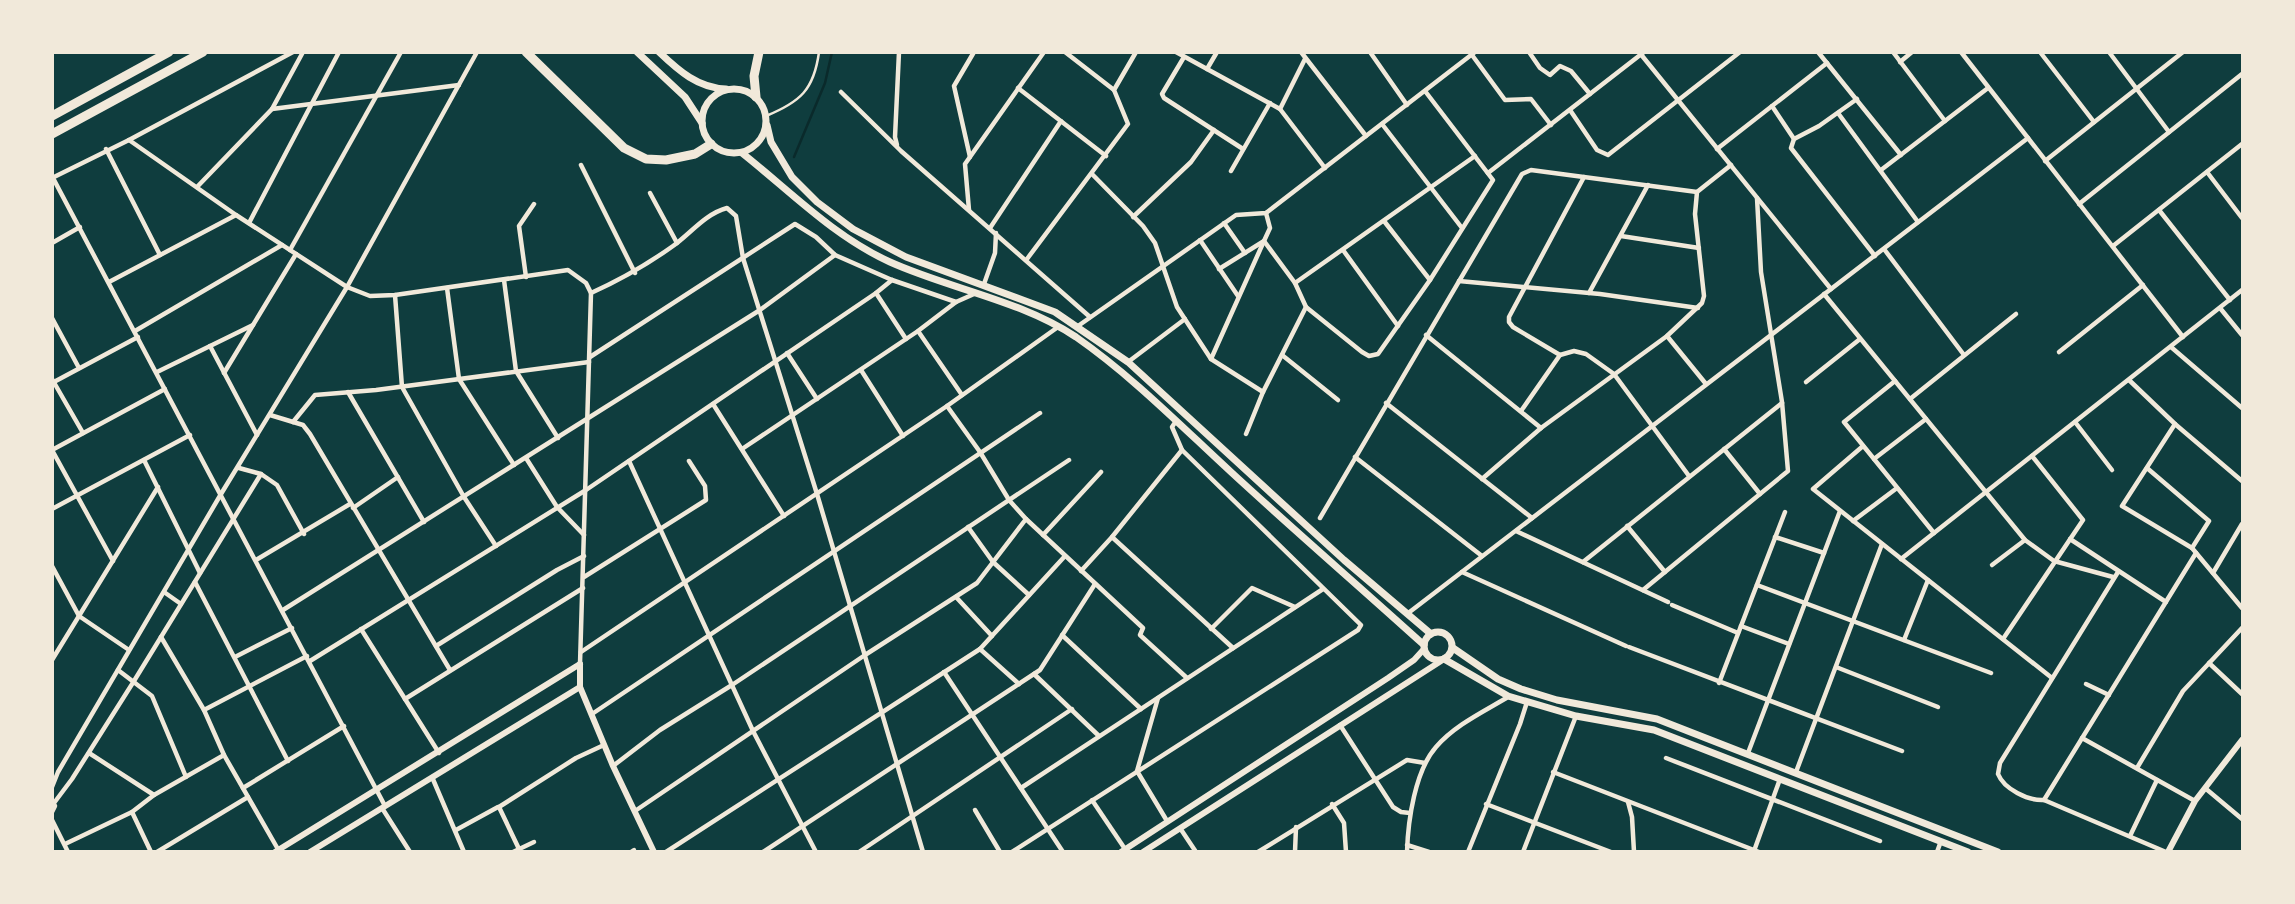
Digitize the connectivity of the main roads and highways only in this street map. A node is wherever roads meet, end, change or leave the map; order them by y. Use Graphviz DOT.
graph roads {
  1 [pos="169,52"];
  2 [pos="203,52"];
  3 [pos="526,52"];
  4 [pos="638,52"];
  5 [pos="659,52"];
  6 [pos="759,52"];
  7 [pos="730,89"];
  8 [pos="756,97"];
  9 [pos="52,116"];
  10 [pos="766,120"];
  11 [pos="702,123"];
  12 [pos="52,134"];
  13 [pos="711,144"];
  14 [pos="742,153"];
  15 [pos="1431,634"];
  16 [pos="1424,647"];
  17 [pos="1453,648"];
  18 [pos="1443,660"];
  19 [pos="1963,851"];
  20 [pos="1998,852"];
  1 -- 9 [label="highway"];
  2 -- 12 [label="highway"];
  3 -- 13 [label="highway"];
  4 -- 11 [label="main road"];
  5 -- 7 [label="main road"];
  6 -- 8 [label="highway"];
  7 -- 8 [label="main road"];
  7 -- 11 [label="main road"];
  8 -- 10 [label="main road"];
  10 -- 14 [label="main road"];
  10 -- 15 [label="main road"];
  11 -- 13 [label="main road"];
  13 -- 14 [label="main road"];
  14 -- 16 [label="main road"];
  15 -- 16 [label="main road"];
  15 -- 17 [label="main road"];
  16 -- 18 [label="main road"];
  17 -- 18 [label="main road"];
  17 -- 20 [label="main road"];
  18 -- 19 [label="main road"];
}
